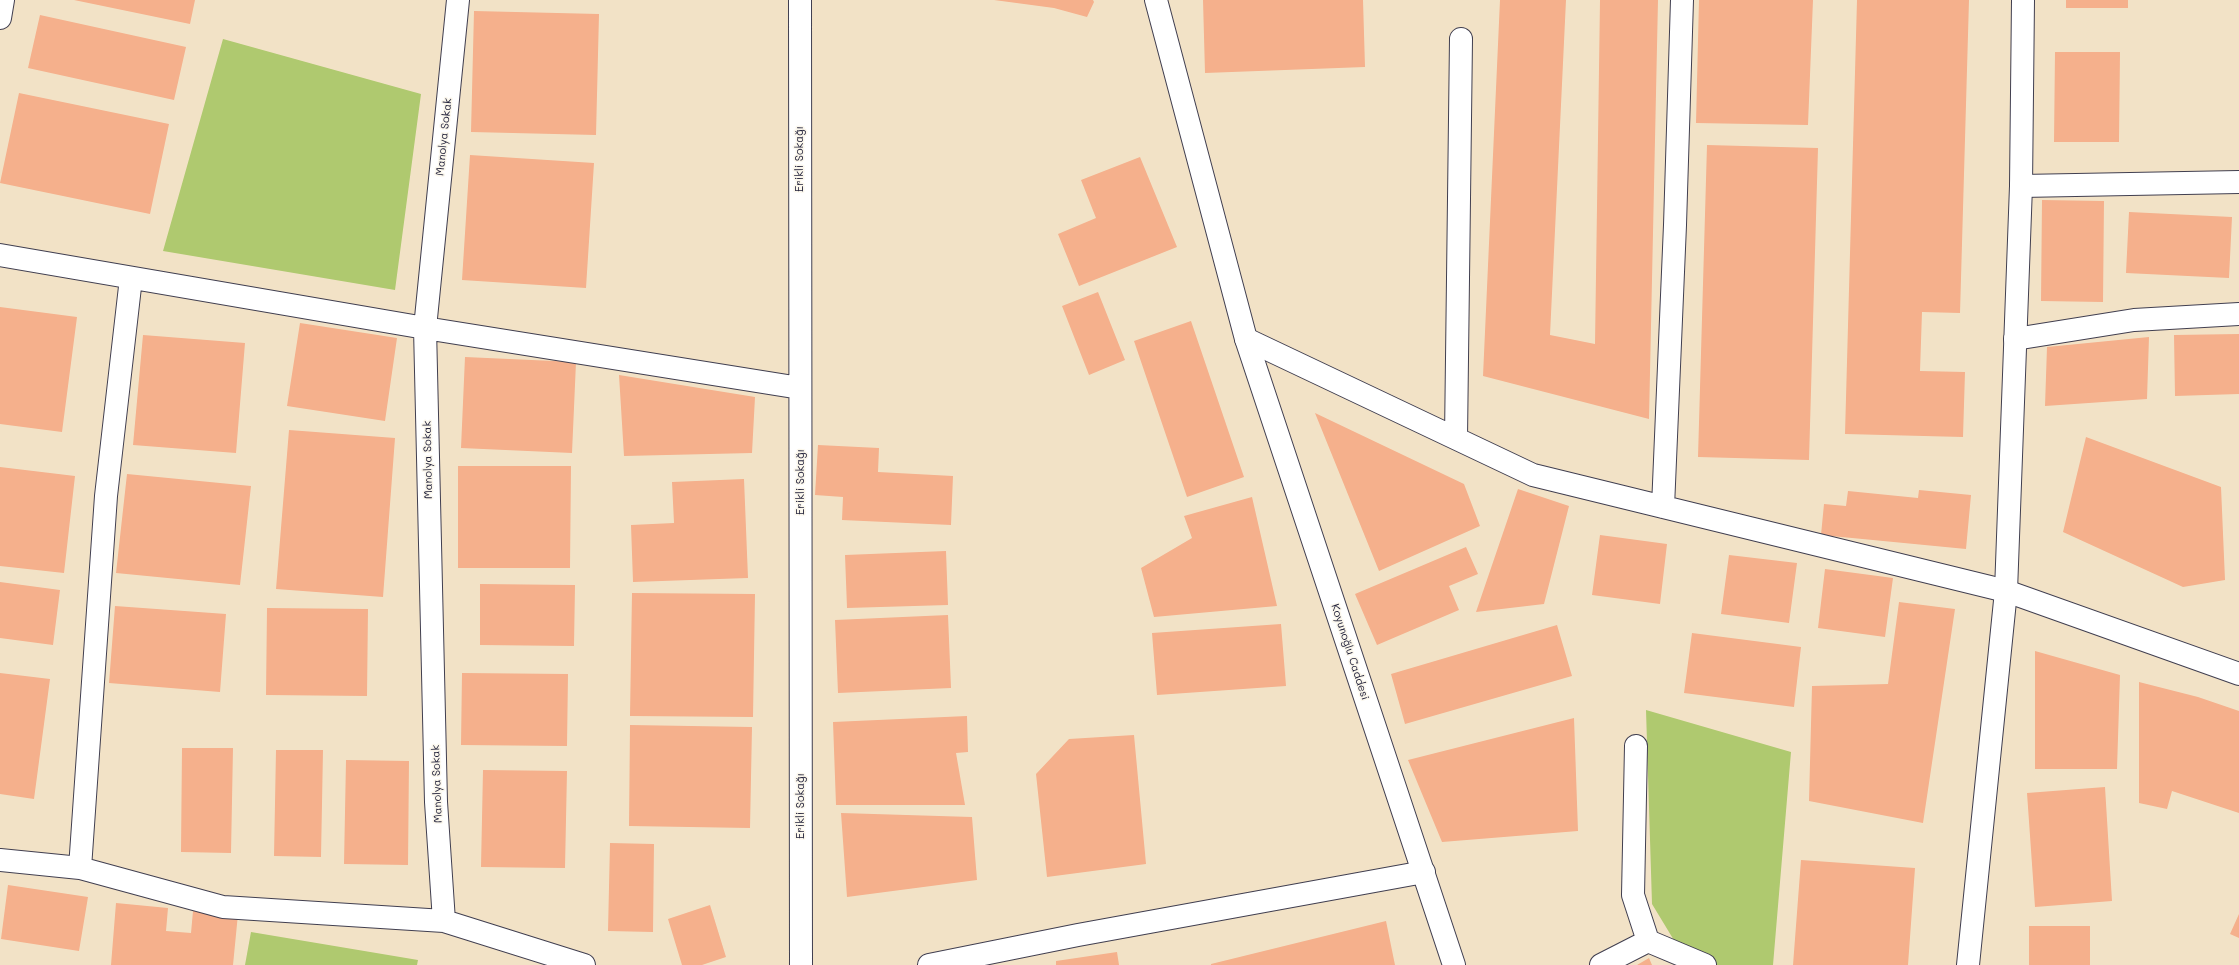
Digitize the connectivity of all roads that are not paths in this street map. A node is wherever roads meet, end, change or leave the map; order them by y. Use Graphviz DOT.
graph roads {
  1 [pos="3,0"];
  2 [pos="458,0"];
  3 [pos="800,0"];
  4 [pos="1156,0"];
  5 [pos="1682,0"];
  6 [pos="2023,0"];
  7 [pos="0,18"];
  8 [pos="1461,39"];
  9 [pos="2239,182"];
  10 [pos="2021,186"];
  11 [pos="0,256"];
  12 [pos="130,278"];
  13 [pos="2239,314"];
  14 [pos="425,328"];
  15 [pos="1246,339"];
  16 [pos="2015,339"];
  17 [pos="800,388"];
  18 [pos="1456,438"];
  19 [pos="1663,507"];
  20 [pos="2006,591"];
  21 [pos="2239,674"];
  22 [pos="1636,746"];
  23 [pos="0,860"];
  24 [pos="80,868"];
  25 [pos="1424,872"];
  26 [pos="444,921"];
  27 [pos="1648,941"];
  28 [pos="584,965"];
  29 [pos="801,965"];
  30 [pos="929,965"];
  31 [pos="1454,965"];
  32 [pos="1601,965"];
  33 [pos="1706,965"];
  34 [pos="1968,965"];
  1 -- 7 [label="street"];
  2 -- 14 [label="street, Manolya Sokak"];
  3 -- 17 [label="street, Erikli Sokağı"];
  4 -- 15 [label="street, Koyunoğlu Caddesi"];
  5 -- 19 [label="street"];
  6 -- 10 [label="street"];
  8 -- 18 [label="street"];
  9 -- 10 [label="street"];
  10 -- 16 [label="street"];
  11 -- 12 [label="street"];
  12 -- 14 [label="street"];
  12 -- 24 [label="street"];
  13 -- 16 [label="street"];
  14 -- 17 [label="street"];
  14 -- 26 [label="street, Manolya Sokak"];
  15 -- 18 [label="street"];
  15 -- 25 [label="street, Koyunoğlu Caddesi"];
  16 -- 20 [label="street"];
  17 -- 29 [label="street, Erikli Sokağı"];
  18 -- 19 [label="street"];
  19 -- 20 [label="street"];
  20 -- 21 [label="street"];
  20 -- 34 [label="street"];
  22 -- 27 [label="street"];
  23 -- 24 [label="street"];
  24 -- 26 [label="street"];
  25 -- 30 [label="street"];
  25 -- 31 [label="street, Koyunoğlu Caddesi"];
  26 -- 28 [label="street"];
  27 -- 32 [label="street"];
  27 -- 33 [label="street"];
}
